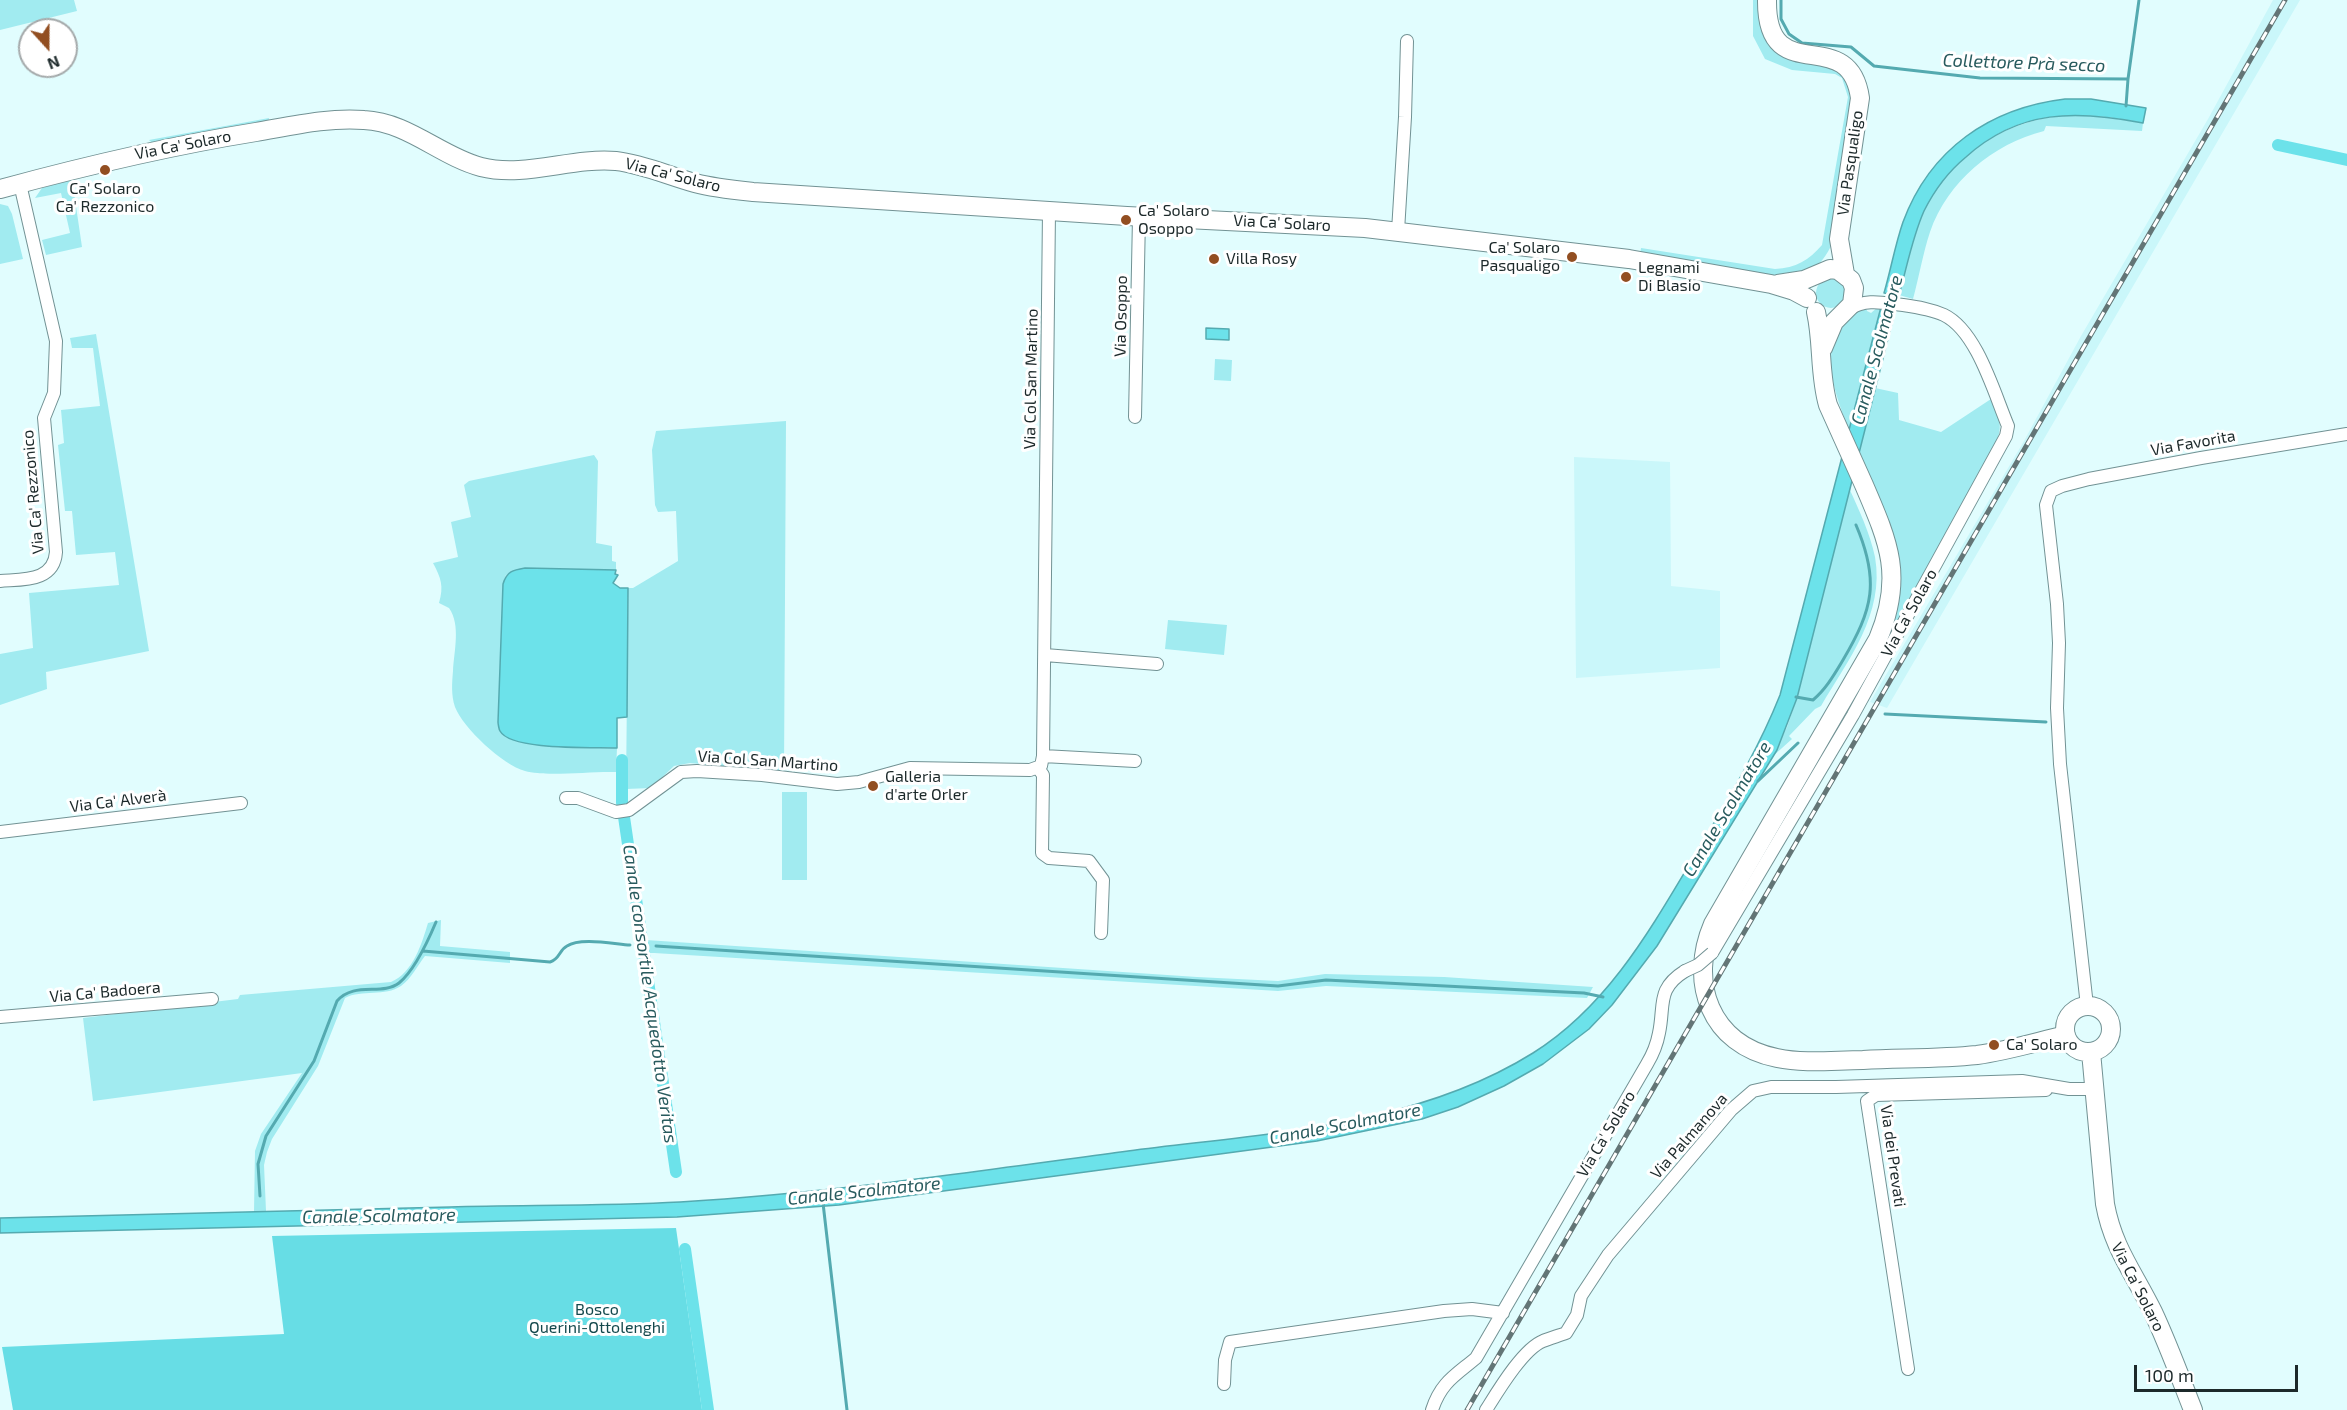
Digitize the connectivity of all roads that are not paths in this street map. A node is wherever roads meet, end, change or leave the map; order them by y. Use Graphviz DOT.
graph roads {
  1 [pos="1767,0"];
  2 [pos="1407,41"];
  3 [pos="20,184"];
  4 [pos="0,189"];
  5 [pos="1049,211"];
  6 [pos="1139,217"];
  7 [pos="1398,231"];
  8 [pos="1839,239"];
  9 [pos="1818,273"];
  10 [pos="1848,277"];
  11 [pos="1771,284"];
  12 [pos="1881,302"];
  13 [pos="1812,305"];
  14 [pos="1844,312"];
  15 [pos="1822,351"];
  16 [pos="1135,417"];
  17 [pos="2347,434"];
  18 [pos="0,580"];
  19 [pos="1045,655"];
  20 [pos="1157,664"];
  21 [pos="1135,761"];
  22 [pos="1041,762"];
  23 [pos="566,798"];
  24 [pos="241,803"];
  25 [pos="0,832"];
  26 [pos="1101,933"];
  27 [pos="212,999"];
  28 [pos="2086,1006"];
  29 [pos="0,1017"];
  30 [pos="2066,1035"];
  31 [pos="2091,1052"];
  32 [pos="2056,1086"];
  33 [pos="2093,1089"];
  34 [pos="1503,1313"];
  35 [pos="1908,1369"];
  36 [pos="1224,1384"];
  37 [pos="1432,1410"];
  38 [pos="1486,1410"];
  39 [pos="2193,1410"];
  1 -- 8 [label="street, Via Pasqualigo"];
  2 -- 7 [label="street"];
  3 -- 4 [label="street, Via Ca' Solaro"];
  3 -- 5 [label="street, Via Ca' Solaro"];
  3 -- 18 [label="street, Via Ca' Rezzonico"];
  5 -- 6 [label="street, Via Ca' Solaro"];
  5 -- 19 [label="street, Via Col San Martino"];
  6 -- 7 [label="street, Via Ca' Solaro"];
  6 -- 16 [label="street, Via Osoppo"];
  7 -- 11 [label="street, Via Ca' Solaro"];
  8 -- 9 [label="street, Via Pasqualigo"];
  8 -- 10 [label="street, Via Pasqualigo"];
  9 -- 10 [label="street, Via Ca' Solaro"];
  9 -- 11 [label="street, Via Ca' Solaro"];
  9 -- 13 [label="street, Via Ca' Solaro"];
  10 -- 12 [label="street, Via Ca' Solaro"];
  10 -- 14 [label="street, Via Ca' Solaro"];
  11 -- 13 [label="street, Via Ca' Solaro"];
  12 -- 14 [label="street, Via Ca' Solaro"];
  12 -- 34 [label="street, Via Ca' Solaro, bridge"];
  13 -- 14 [label="street, Via Ca' Solaro"];
  13 -- 15 [label="street, Via Ca' Solaro"];
  14 -- 15 [label="street, Via Ca' Solaro"];
  15 -- 30 [label="street, Via Ca' Solaro"];
  17 -- 28 [label="street, Via Favorita"];
  19 -- 20 [label="street"];
  19 -- 22 [label="street, Via Col San Martino"];
  21 -- 22 [label="street, Via Col San Martino"];
  22 -- 23 [label="street, Via Col San Martino"];
  22 -- 26 [label="street"];
  24 -- 25 [label="street, Via Ca' Alverà"];
  27 -- 29 [label="street, Via Ca' Badoera"];
  28 -- 30 [label="street"];
  28 -- 31 [label="street"];
  30 -- 31 [label="street"];
  31 -- 33 [label="street, Via Ca' Solaro"];
  32 -- 33 [label="street, Via Palmanova"];
  32 -- 35 [label="street, Via dei Prevati"];
  32 -- 38 [label="street, Via Palmanova"];
  33 -- 39 [label="street, Via Ca' Solaro"];
  34 -- 36 [label="street"];
  34 -- 37 [label="street, Via Ca' Solaro"];
}
